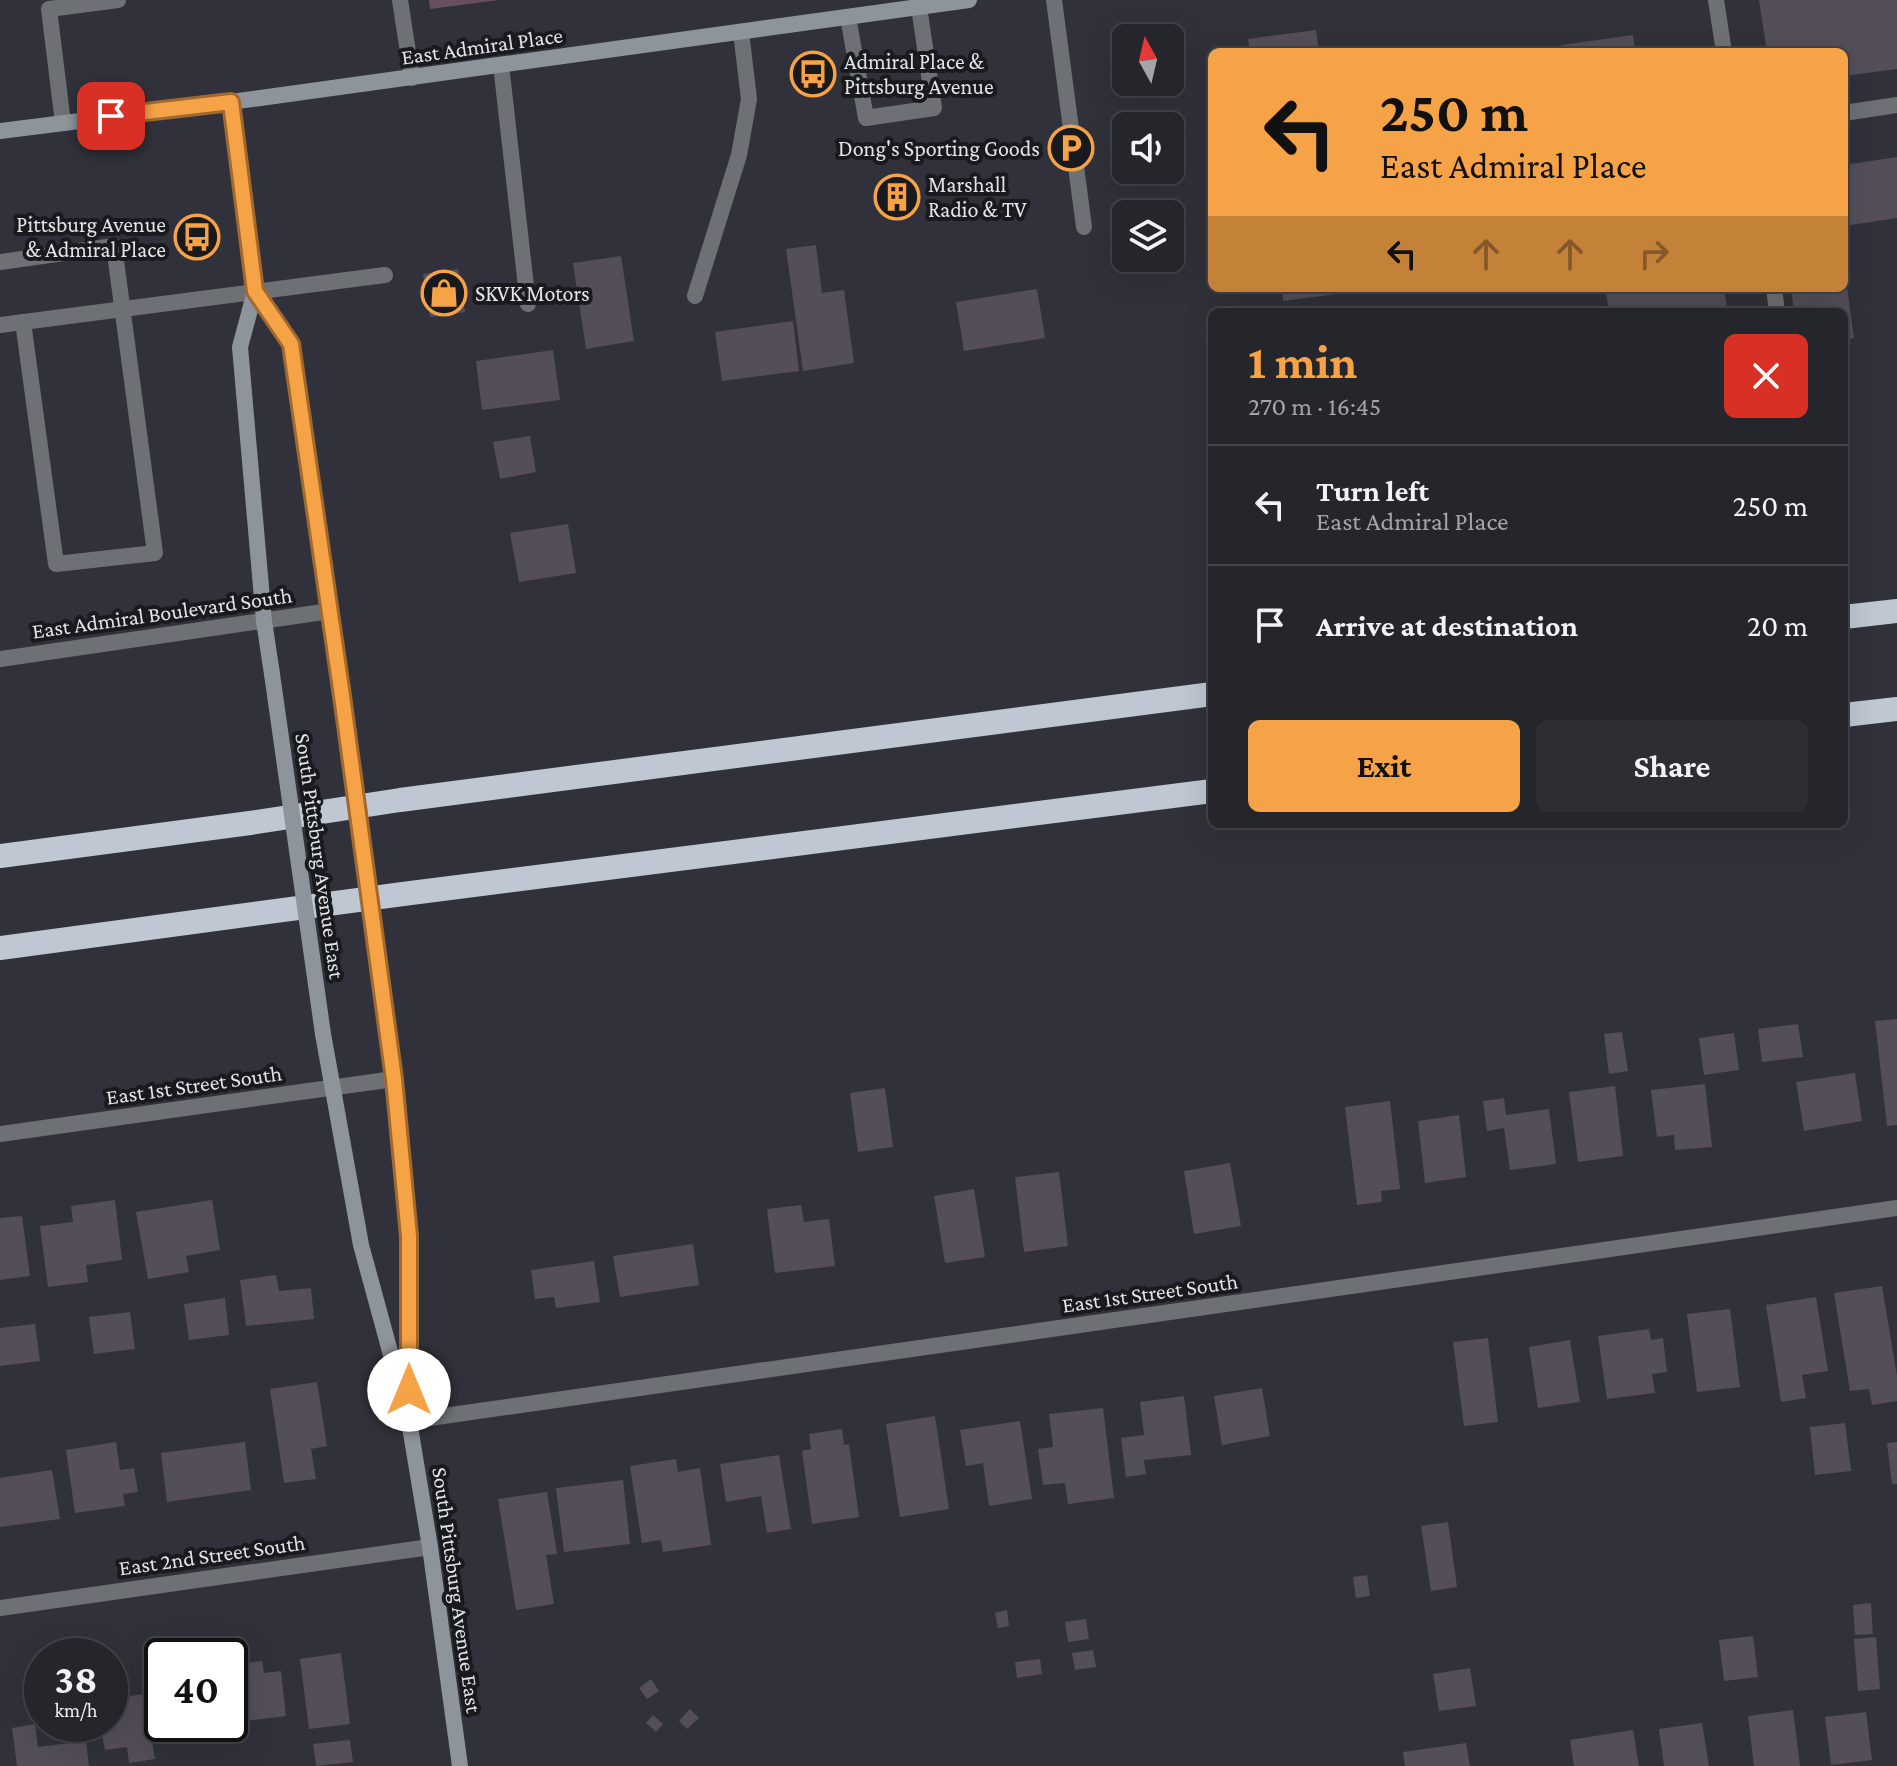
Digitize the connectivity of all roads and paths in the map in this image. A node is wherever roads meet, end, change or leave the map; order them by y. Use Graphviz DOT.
graph roads {
  1 [pos="118,0"];
  2 [pos="400,0"];
  3 [pos="969,0"];
  4 [pos="1054,0"];
  5 [pos="1716,0"];
  6 [pos="919,7"];
  7 [pos="848,17"];
  8 [pos="741,32"];
  9 [pos="1723,48"];
  10 [pos="501,65"];
  11 [pos="412,78"];
  12 [pos="231,102"];
  13 [pos="1897,105"];
  14 [pos="1848,112"];
  15 [pos="63,123"];
  16 [pos="0,131"];
  17 [pos="1084,227"];
  18 [pos="0,262"];
  19 [pos="385,275"];
  20 [pos="255,291"];
  21 [pos="695,296"];
  22 [pos="528,304"];
  23 [pos="122,309"];
  24 [pos="23,322"];
  25 [pos="0,325"];
  26 [pos="330,611"];
  27 [pos="1897,611"];
  28 [pos="1848,617"];
  29 [pos="264,621"];
  30 [pos="0,659"];
  31 [pos="1208,695"];
  32 [pos="1897,709"];
  33 [pos="1848,715"];
  34 [pos="1208,792"];
  35 [pos="0,856"];
  36 [pos="0,948"];
  37 [pos="394,1079"];
  38 [pos="331,1087"];
  39 [pos="0,1134"];
  40 [pos="1897,1208"];
  41 [pos="409,1421"];
  42 [pos="430,1547"];
  43 [pos="0,1608"];
  44 [pos="460,1766"];
  1 -- 15 [label="street"];
  2 -- 11 [label="street"];
  3 -- 6 [label="street, East Admiral Place"];
  4 -- 17 [label="street"];
  5 -- 9 [label="street"];
  6 -- 7 [label="street, East Admiral Place"];
  6 -- 7 [label="street"];
  7 -- 8 [label="street, East Admiral Place"];
  8 -- 10 [label="street, East Admiral Place"];
  8 -- 21 [label="street"];
  10 -- 11 [label="street, East Admiral Place"];
  10 -- 22 [label="street"];
  11 -- 12 [label="street, East Admiral Place"];
  12 -- 15 [label="street, East Admiral Place"];
  12 -- 20 [label="street, South Pittsburg Avenue East"];
  13 -- 14 [label="street"];
  15 -- 16 [label="street, East Admiral Place"];
  18 -- 23 [label="street"];
  19 -- 20 [label="street"];
  20 -- 23 [label="street"];
  20 -- 26 [label="street, South Pittsburg Avenue East"];
  20 -- 29 [label="street, South Pittsburg Avenue East"];
  23 -- 24 [label="street"];
  23 -- 24 [label="street"];
  24 -- 25 [label="street"];
  26 -- 29 [label="street, East Admiral Boulevard South"];
  26 -- 37 [label="street, South Pittsburg Avenue East, bridge"];
  27 -- 28 [label="highway"];
  29 -- 30 [label="street, East Admiral Boulevard South"];
  29 -- 38 [label="street, South Pittsburg Avenue East, bridge"];
  31 -- 35 [label="highway"];
  32 -- 33 [label="highway"];
  34 -- 36 [label="highway"];
  37 -- 38 [label="street, East 1st Street South"];
  37 -- 41 [label="street, South Pittsburg Avenue East"];
  38 -- 39 [label="street, East 1st Street South"];
  38 -- 41 [label="street, South Pittsburg Avenue East"];
  40 -- 41 [label="street, East 1st Street South"];
  41 -- 42 [label="street, South Pittsburg Avenue East"];
  42 -- 43 [label="street, East 2nd Street South"];
  42 -- 44 [label="street, South Pittsburg Avenue East"];
}
